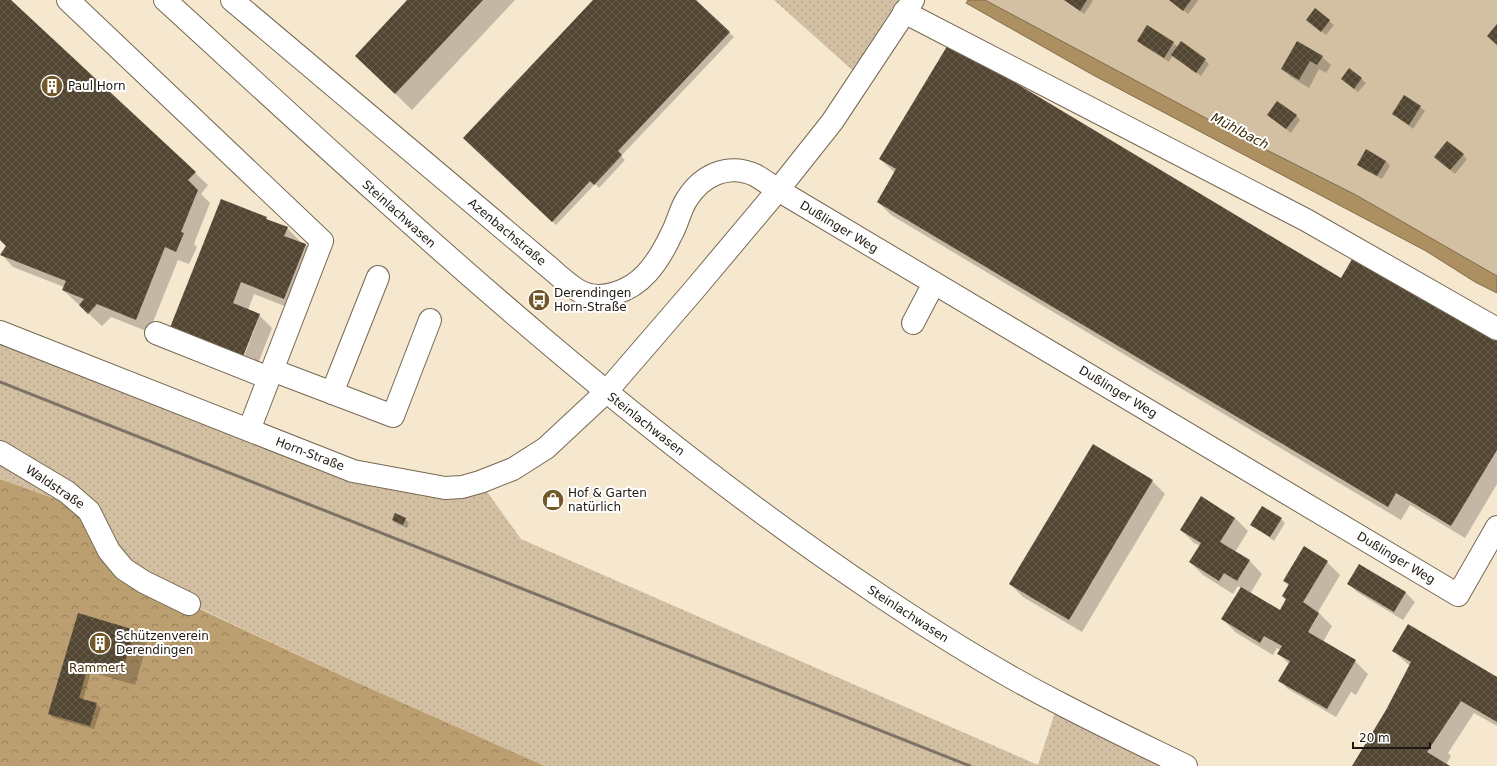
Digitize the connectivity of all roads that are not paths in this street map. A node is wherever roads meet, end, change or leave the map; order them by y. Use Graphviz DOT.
graph roads {
  1 [pos="68,0"];
  2 [pos="165,0"];
  3 [pos="232,0"];
  4 [pos="909,6"];
  5 [pos="778,190"];
  6 [pos="378,277"];
  7 [pos="934,283"];
  8 [pos="430,320"];
  9 [pos="913,323"];
  10 [pos="1497,329"];
  11 [pos="0,332"];
  12 [pos="156,333"];
  13 [pos="271,374"];
  14 [pos="606,392"];
  15 [pos="332,393"];
  16 [pos="249,430"];
  17 [pos="0,452"];
  18 [pos="1497,527"];
  19 [pos="189,604"];
  20 [pos="1186,766"];
  1 -- 13 [label="street"];
  2 -- 14 [label="street, Steinlachwasen"];
  3 -- 5 [label="street, Azenbachstraße"];
  4 -- 5 [label="street"];
  4 -- 10 [label="street"];
  5 -- 7 [label="street, Dußlinger Weg"];
  5 -- 14 [label="street"];
  6 -- 15 [label="street"];
  7 -- 9 [label="street"];
  7 -- 18 [label="street, Dußlinger Weg"];
  8 -- 15 [label="street"];
  11 -- 16 [label="street, Horn-Straße"];
  12 -- 13 [label="street"];
  13 -- 15 [label="street"];
  13 -- 16 [label="street"];
  14 -- 16 [label="street, Horn-Straße"];
  14 -- 20 [label="street, Steinlachwasen"];
  17 -- 19 [label="street, Waldstraße"];
}
